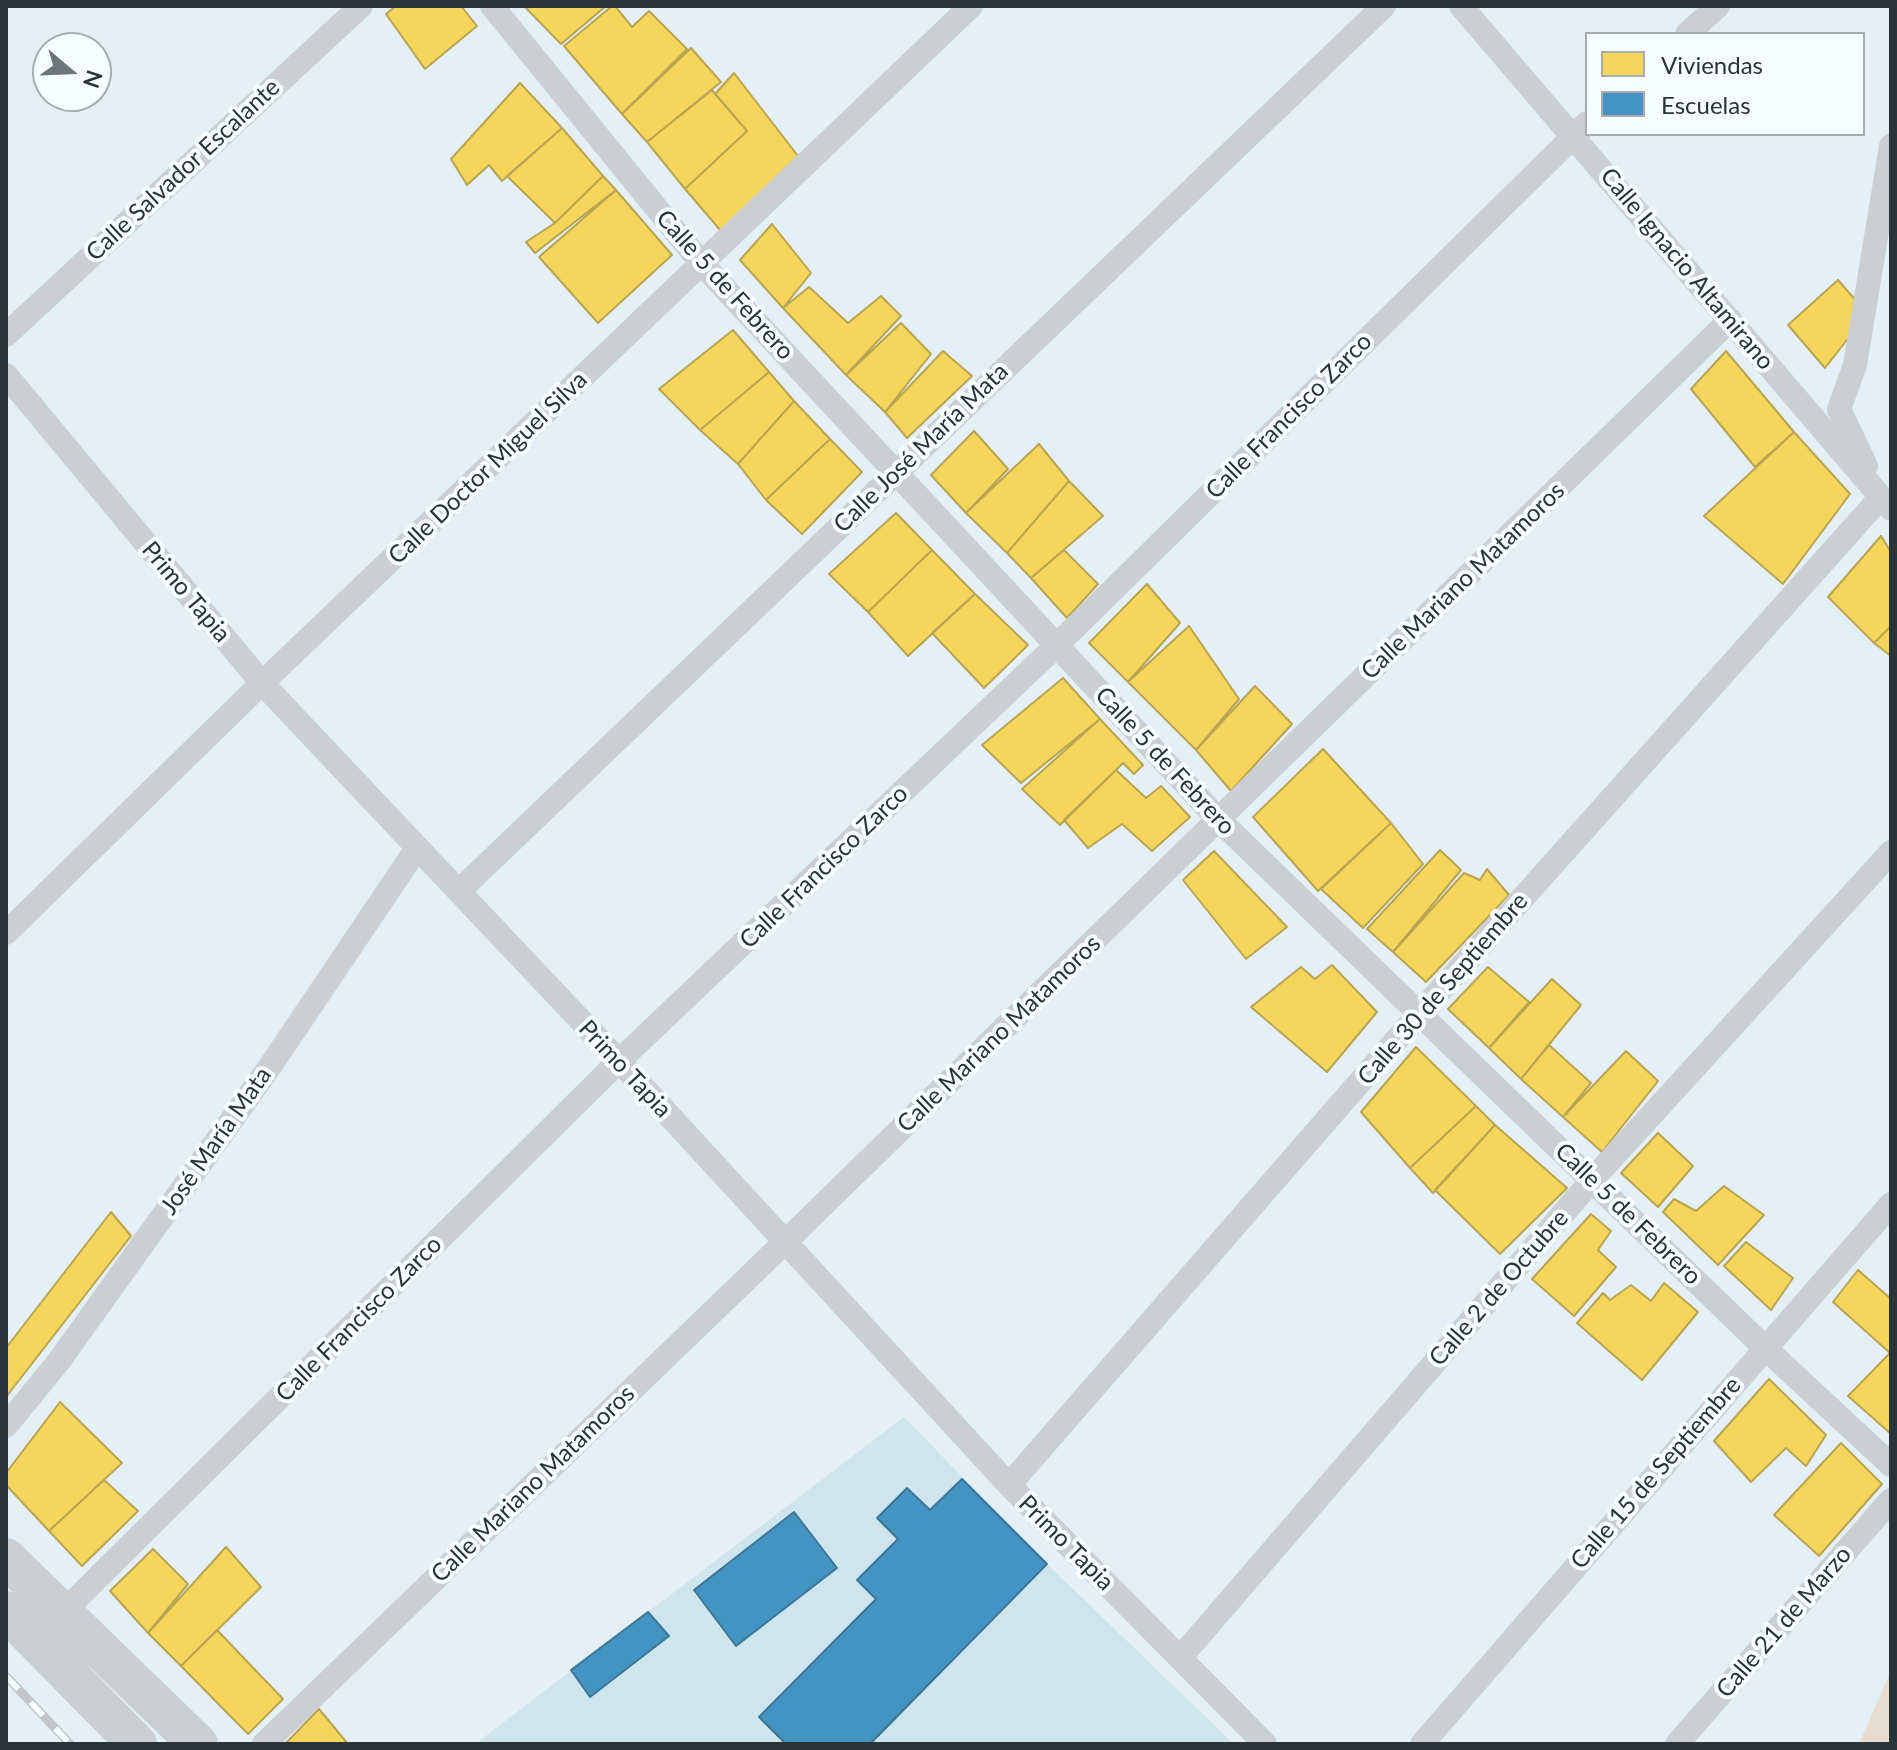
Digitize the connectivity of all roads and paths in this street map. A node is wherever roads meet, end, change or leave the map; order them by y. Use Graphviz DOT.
graph roads {
  1 [pos="361,6"];
  2 [pos="492,6"];
  3 [pos="971,6"];
  4 [pos="1384,6"];
  5 [pos="1461,6"];
  6 [pos="1718,6"];
  7 [pos="1689,32"];
  8 [pos="1580,129"];
  9 [pos="1585,136"];
  10 [pos="1891,146"];
  11 [pos="702,264"];
  12 [pos="1730,320"];
  13 [pos="6,335"];
  14 [pos="6,375"];
  15 [pos="1797,398"];
  16 [pos="1839,409"];
  17 [pos="896,472"];
  18 [pos="1886,503"];
  19 [pos="1057,645"];
  20 [pos="262,683"];
  21 [pos="1219,820"];
  22 [pos="417,848"];
  23 [pos="1891,852"];
  24 [pos="459,891"];
  25 [pos="6,933"];
  26 [pos="1419,1014"];
  27 [pos="619,1061"];
  28 [pos="1593,1179"];
  29 [pos="1891,1204"];
  30 [pos="784,1243"];
  31 [pos="1765,1348"];
  32 [pos="6,1426"];
  33 [pos="1891,1465"];
  34 [pos="1009,1485"];
  35 [pos="1891,1500"];
  36 [pos="6,1558"];
  37 [pos="6,1611"];
  38 [pos="63,1612"];
  39 [pos="1180,1658"];
  40 [pos="137,1744"];
  41 [pos="198,1744"];
  42 [pos="264,1744"];
  43 [pos="1265,1744"];
  44 [pos="1422,1744"];
  45 [pos="1677,1744"];
  1 -- 13 [label="street, Calle Salvador Escalante"];
  2 -- 11 [label="street, Calle 5 de Febrero"];
  3 -- 11 [label="street, Calle Doctor Miguel Silva"];
  4 -- 17 [label="street, Calle José María Mata"];
  5 -- 8 [label="street, Calle Ignacio Altamirano"];
  6 -- 7 [label="street"];
  8 -- 19 [label="street, Calle Francisco Zarco"];
  9 -- 12 [label="street, Calle Ignacio Altamirano"];
  10 -- 16 [label="street"];
  11 -- 17 [label="street, Calle 5 de Febrero"];
  11 -- 20 [label="street, Calle Doctor Miguel Silva"];
  12 -- 15 [label="street, Calle Ignacio Altamirano"];
  12 -- 21 [label="street, Calle Mariano Matamoros"];
  14 -- 20 [label="street, Primo Tapia"];
  15 -- 16 [label="street"];
  15 -- 18 [label="street, Calle Ignacio Altamirano"];
  16 -- 18 [label="street"];
  17 -- 19 [label="street, Calle 5 de Febrero"];
  17 -- 24 [label="street, Calle José María Mata"];
  18 -- 26 [label="street, Calle 30 de Septiembre"];
  19 -- 21 [label="street, Calle 5 de Febrero"];
  19 -- 27 [label="street, Calle Francisco Zarco"];
  20 -- 22 [label="street, Primo Tapia"];
  20 -- 25 [label="street, Calle Doctor Miguel Silva"];
  21 -- 26 [label="street, Calle 5 de Febrero"];
  21 -- 30 [label="street, Calle Mariano Matamoros"];
  22 -- 24 [label="street, Primo Tapia"];
  22 -- 32 [label="street, José María Mata"];
  23 -- 28 [label="street, Calle 2 de Octubre"];
  24 -- 27 [label="street, Primo Tapia"];
  26 -- 28 [label="street, Calle 5 de Febrero"];
  26 -- 34 [label="street, Calle 30 de Septiembre"];
  27 -- 30 [label="street, Primo Tapia"];
  27 -- 38 [label="street, Calle Francisco Zarco"];
  28 -- 31 [label="street, Calle 5 de Febrero"];
  28 -- 39 [label="street, Calle 2 de Octubre"];
  29 -- 31 [label="street, Calle 15 de Septiembre"];
  30 -- 34 [label="street, Primo Tapia"];
  30 -- 42 [label="street, Calle Mariano Matamoros"];
  31 -- 33 [label="street, Calle 5 de Febrero"];
  31 -- 44 [label="street, Calle 15 de Septiembre"];
  34 -- 39 [label="street, Primo Tapia"];
  35 -- 45 [label="street, Calle 21 de Marzo"];
  36 -- 38 [label="main road"];
  37 -- 40 [label="main road"];
  38 -- 41 [label="main road"];
  39 -- 43 [label="street, Primo Tapia"];
}
